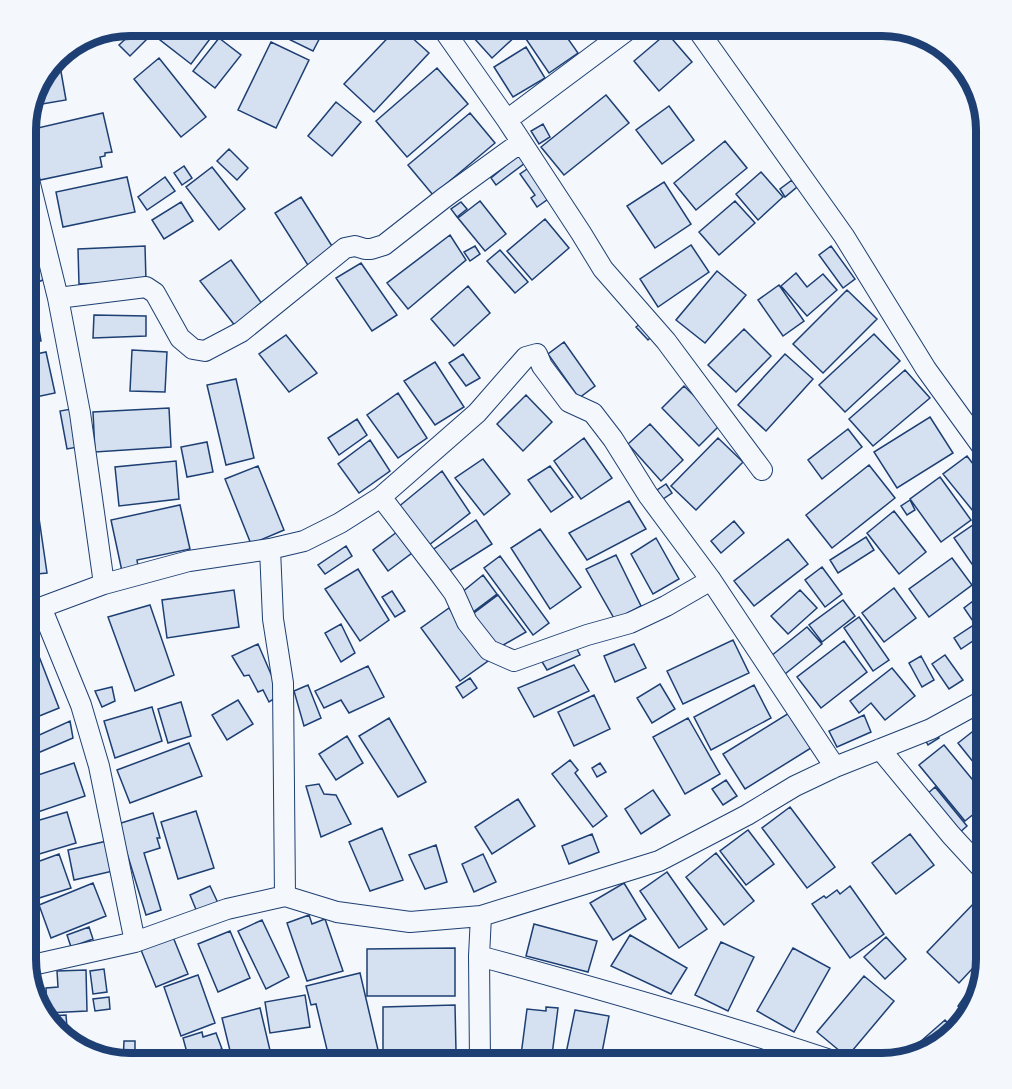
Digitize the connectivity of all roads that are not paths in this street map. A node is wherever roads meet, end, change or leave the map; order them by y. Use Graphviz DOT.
graph roads {
  1 [pos="448,36"];
  2 [pos="620,36"];
  3 [pos="702,36"];
  4 [pos="507,120"];
  5 [pos="520,142"];
  6 [pos="36,208"];
  7 [pos="58,298"];
  8 [pos="976,437"];
  9 [pos="762,470"];
  10 [pos="381,497"];
  11 [pos="270,549"];
  12 [pos="711,580"];
  13 [pos="104,584"];
  14 [pos="36,609"];
  15 [pos="36,616"];
  16 [pos="976,705"];
  17 [pos="880,749"];
  18 [pos="835,767"];
  19 [pos="976,862"];
  20 [pos="285,896"];
  21 [pos="481,916"];
  22 [pos="135,942"];
  23 [pos="479,956"];
  24 [pos="37,964"];
  25 [pos="480,1053"];
  26 [pos="809,1053"];
  1 -- 4 [label="street"];
  2 -- 4 [label="street"];
  3 -- 8 [label="street"];
  4 -- 5 [label="street"];
  5 -- 7 [label="street"];
  5 -- 9 [label="street"];
  6 -- 7 [label="street"];
  7 -- 13 [label="street"];
  10 -- 11 [label="street"];
  10 -- 12 [label="street"];
  10 -- 12 [label="street"];
  11 -- 13 [label="street"];
  11 -- 20 [label="street"];
  12 -- 18 [label="street"];
  13 -- 14 [label="street"];
  15 -- 22 [label="street"];
  16 -- 17 [label="street"];
  17 -- 18 [label="street"];
  17 -- 19 [label="street"];
  18 -- 21 [label="street"];
  20 -- 21 [label="street"];
  20 -- 22 [label="street"];
  21 -- 23 [label="street"];
  22 -- 24 [label="street"];
  23 -- 25 [label="street"];
  23 -- 26 [label="street"];
}
